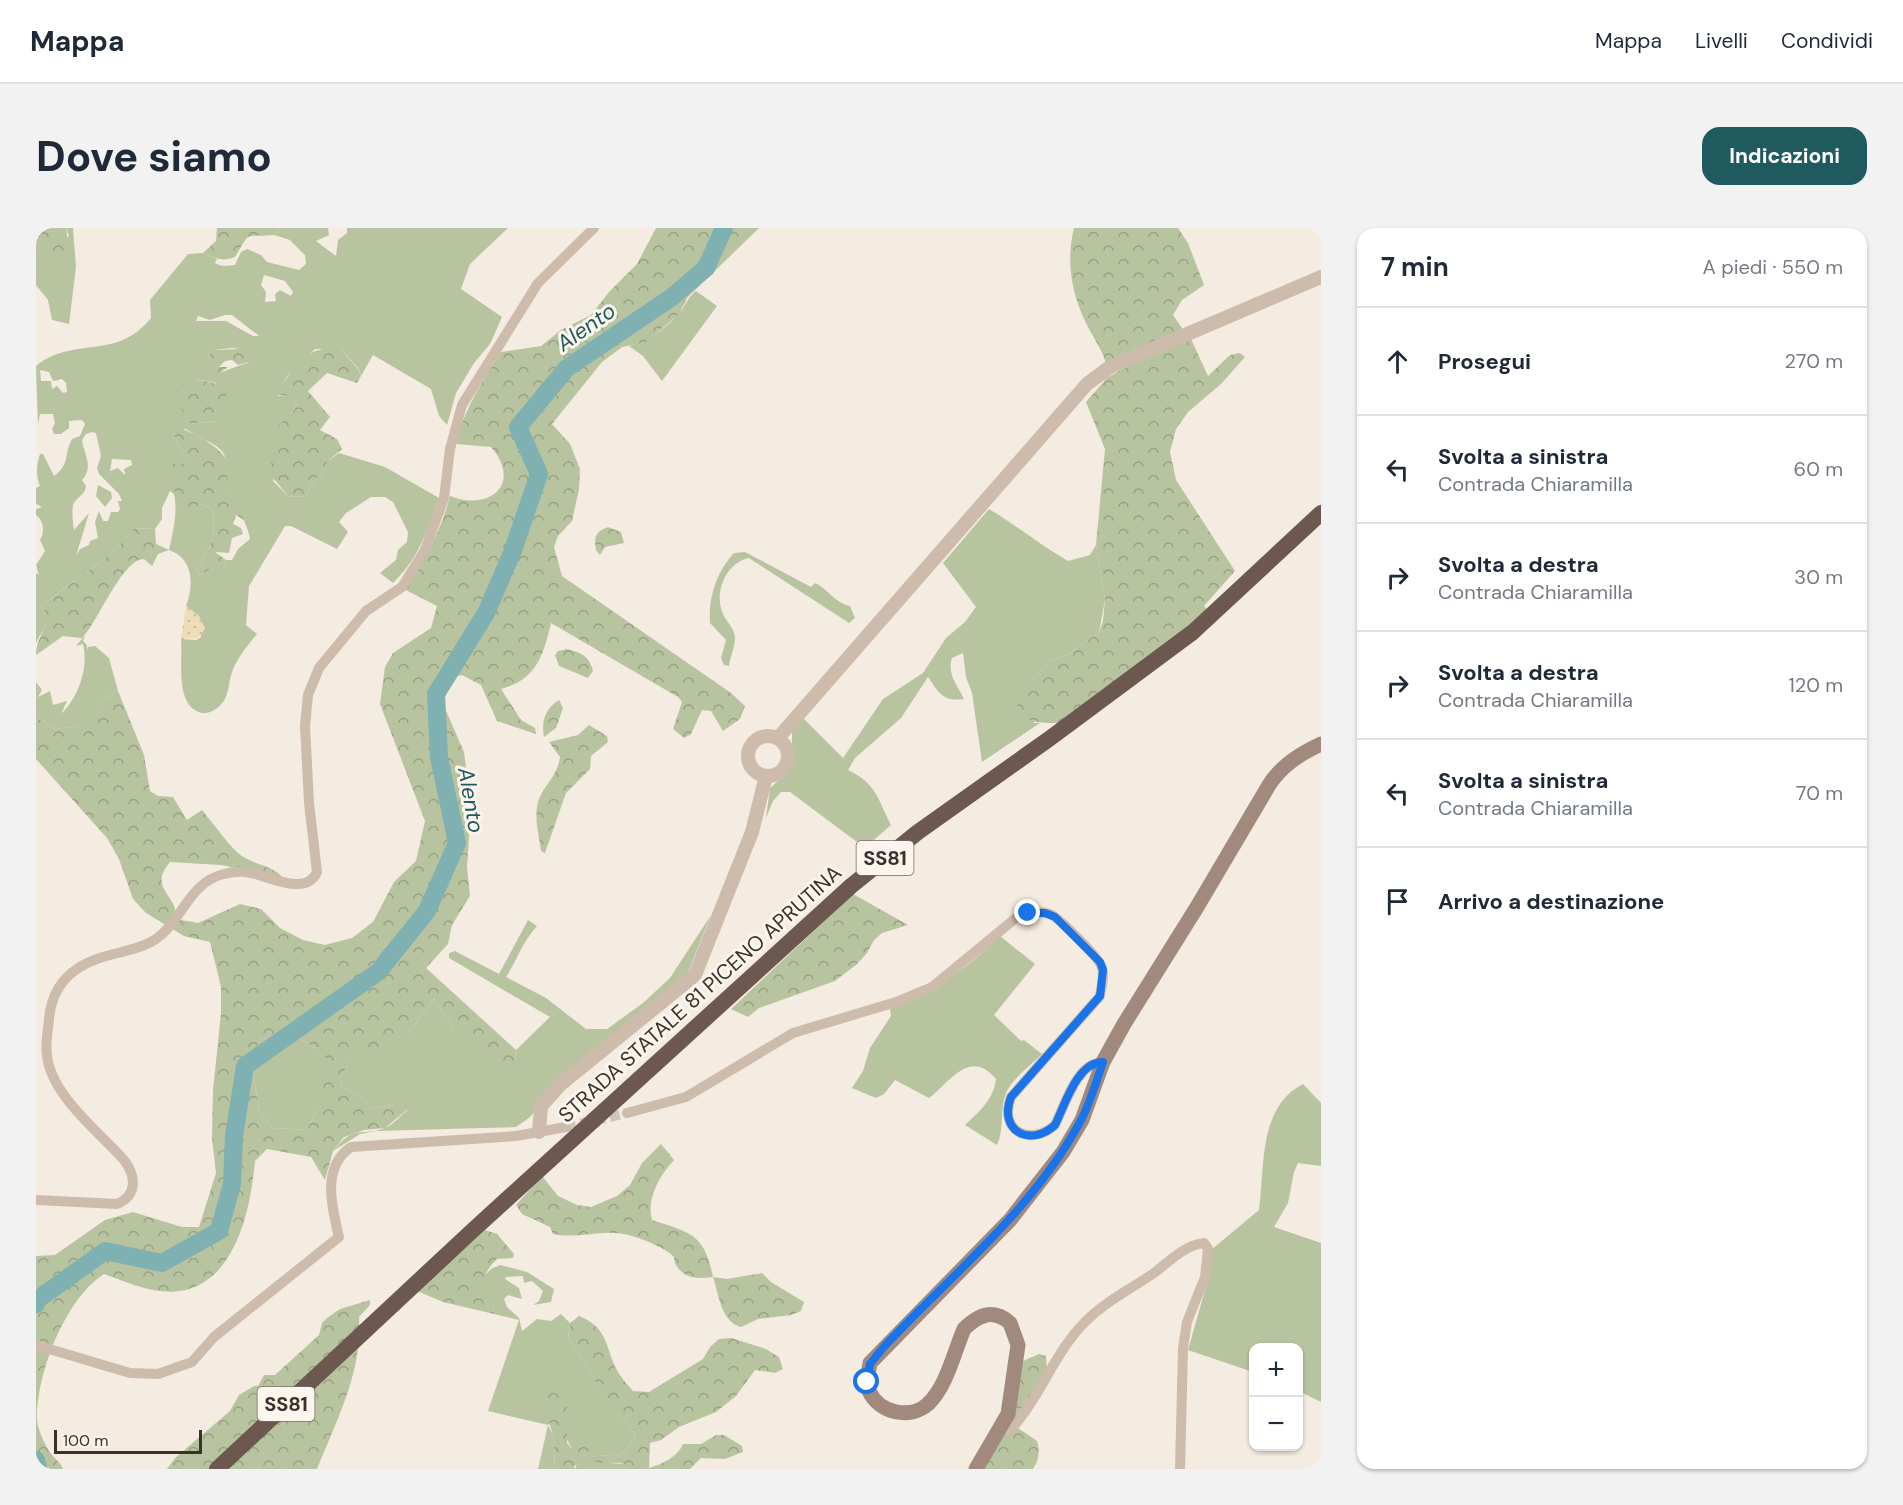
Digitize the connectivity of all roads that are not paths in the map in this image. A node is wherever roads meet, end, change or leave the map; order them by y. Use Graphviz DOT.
graph roads {
  1 [pos="594,228"];
  2 [pos="1321,277"];
  3 [pos="1321,513"];
  4 [pos="778,738"];
  5 [pos="1321,744"];
  6 [pos="766,776"];
  7 [pos="1103,1062"];
  8 [pos="627,1113"];
  9 [pos="566,1127"];
  10 [pos="539,1132"];
  11 [pos="36,1200"];
  12 [pos="39,1346"];
  13 [pos="1000,1431"];
  14 [pos="217,1469"];
  15 [pos="976,1469"];
  16 [pos="1180,1469"];
  1 -- 11 [label="street"];
  2 -- 4 [label="street"];
  3 -- 14 [label="highway, STRADA STATALE 81 PICENO APRUTINA / SS81"];
  4 -- 6 [label="street"];
  4 -- 6 [label="street"];
  5 -- 7 [label="main road"];
  6 -- 10 [label="street"];
  7 -- 8 [label="street"];
  7 -- 13 [label="main road"];
  9 -- 10 [label="street"];
  10 -- 12 [label="street"];
  13 -- 15 [label="main road"];
  13 -- 16 [label="street"];
}
